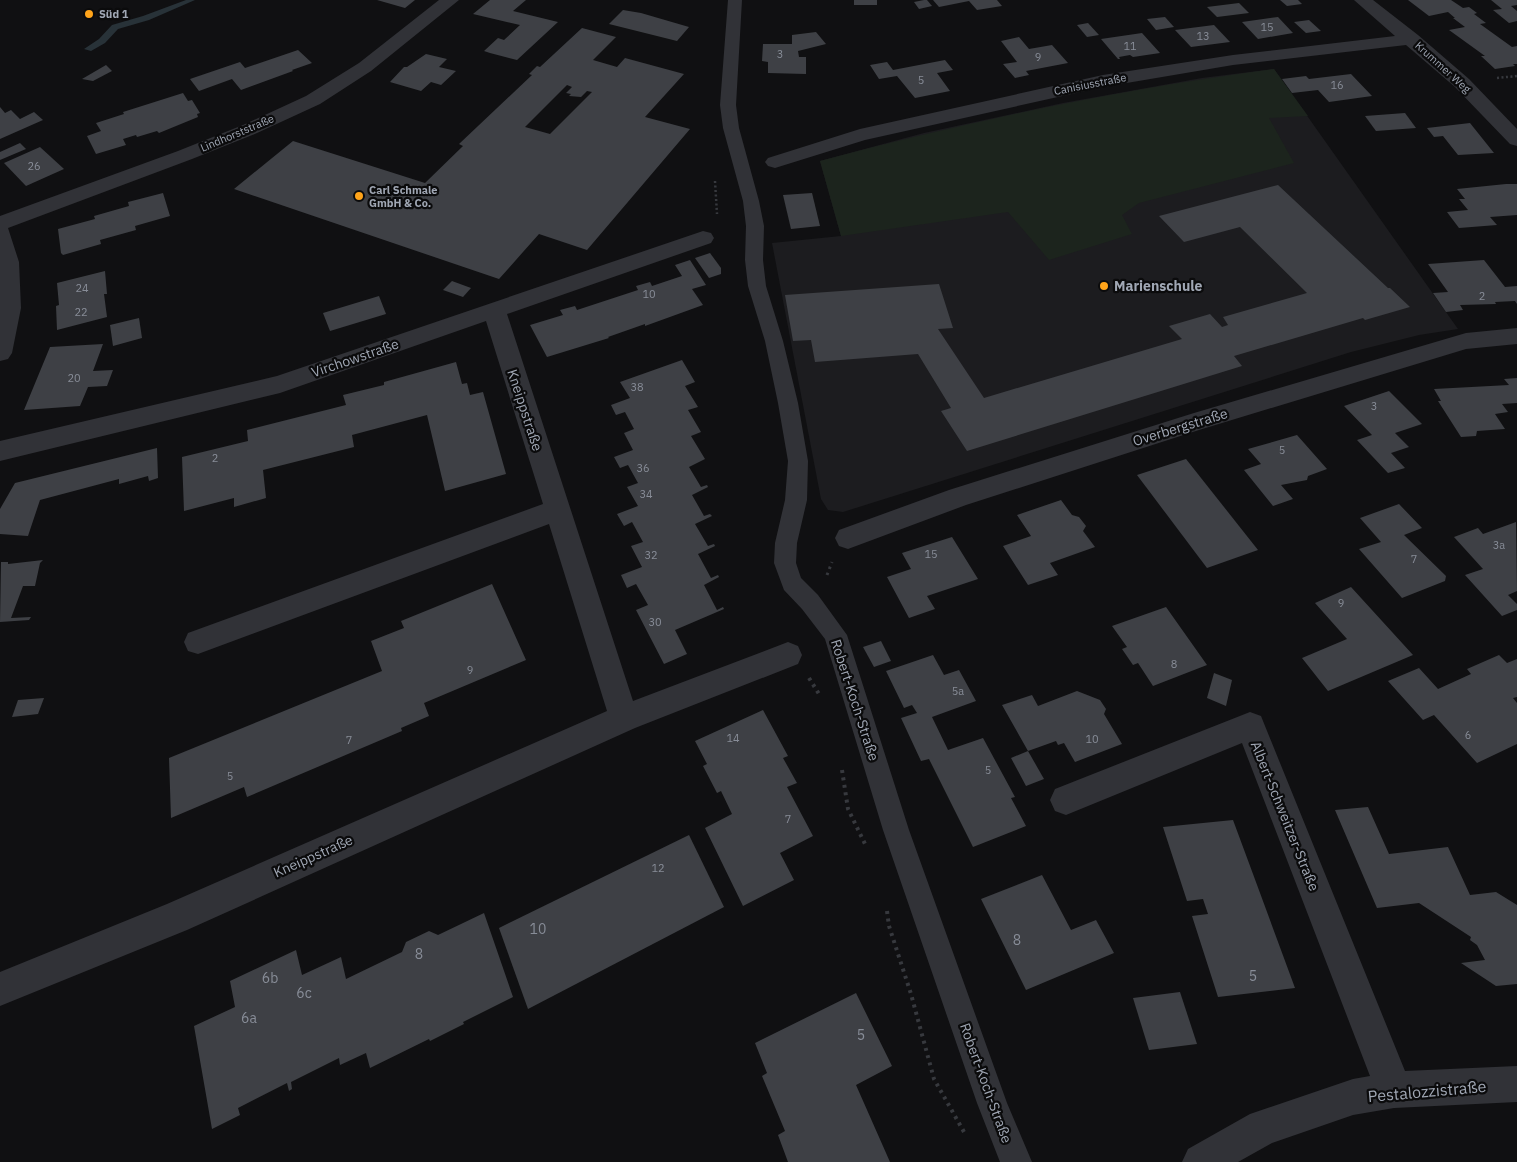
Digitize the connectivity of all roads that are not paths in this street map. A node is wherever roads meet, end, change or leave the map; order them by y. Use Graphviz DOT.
graph roads {
  1 [pos="450,0"];
  2 [pos="735,0"];
  3 [pos="1363,0"];
  4 [pos="1412,39"];
  5 [pos="1517,140"];
  6 [pos="775,162"];
  7 [pos="0,223"];
  8 [pos="0,232"];
  9 [pos="703,238"];
  10 [pos="494,310"];
  11 [pos="1517,336"];
  12 [pos="0,354"];
  13 [pos="0,451"];
  14 [pos="557,510"];
  15 [pos="848,538"];
  16 [pos="198,642"];
  17 [pos="788,655"];
  18 [pos="624,718"];
  19 [pos="1066,800"];
  20 [pos="0,988"];
  21 [pos="1517,1084"];
  22 [pos="1394,1090"];
  23 [pos="1016,1162"];
  24 [pos="1201,1162"];
  1 -- 7 [label="street, Lindhorststraße"];
  2 -- 23 [label="lane, Robert-Koch-Straße"];
  3 -- 4 [label="street, Krummer Weg"];
  4 -- 5 [label="street, Krummer Weg"];
  4 -- 6 [label="street, Canisiusstraße"];
  8 -- 12 [label="street"];
  9 -- 10 [label="street, Virchowstraße"];
  10 -- 13 [label="street, Virchowstraße"];
  10 -- 14 [label="street, Kneippstraße"];
  11 -- 15 [label="street, Overbergstraße"];
  14 -- 16 [label="street"];
  14 -- 18 [label="street, Kneippstraße"];
  17 -- 18 [label="street, Kneippstraße"];
  18 -- 20 [label="street, Kneippstraße"];
  19 -- 22 [label="street, Albert-Schweitzer-Straße"];
  21 -- 22 [label="street, Pestalozzistraße"];
  22 -- 24 [label="street, Pestalozzistraße"];
}
